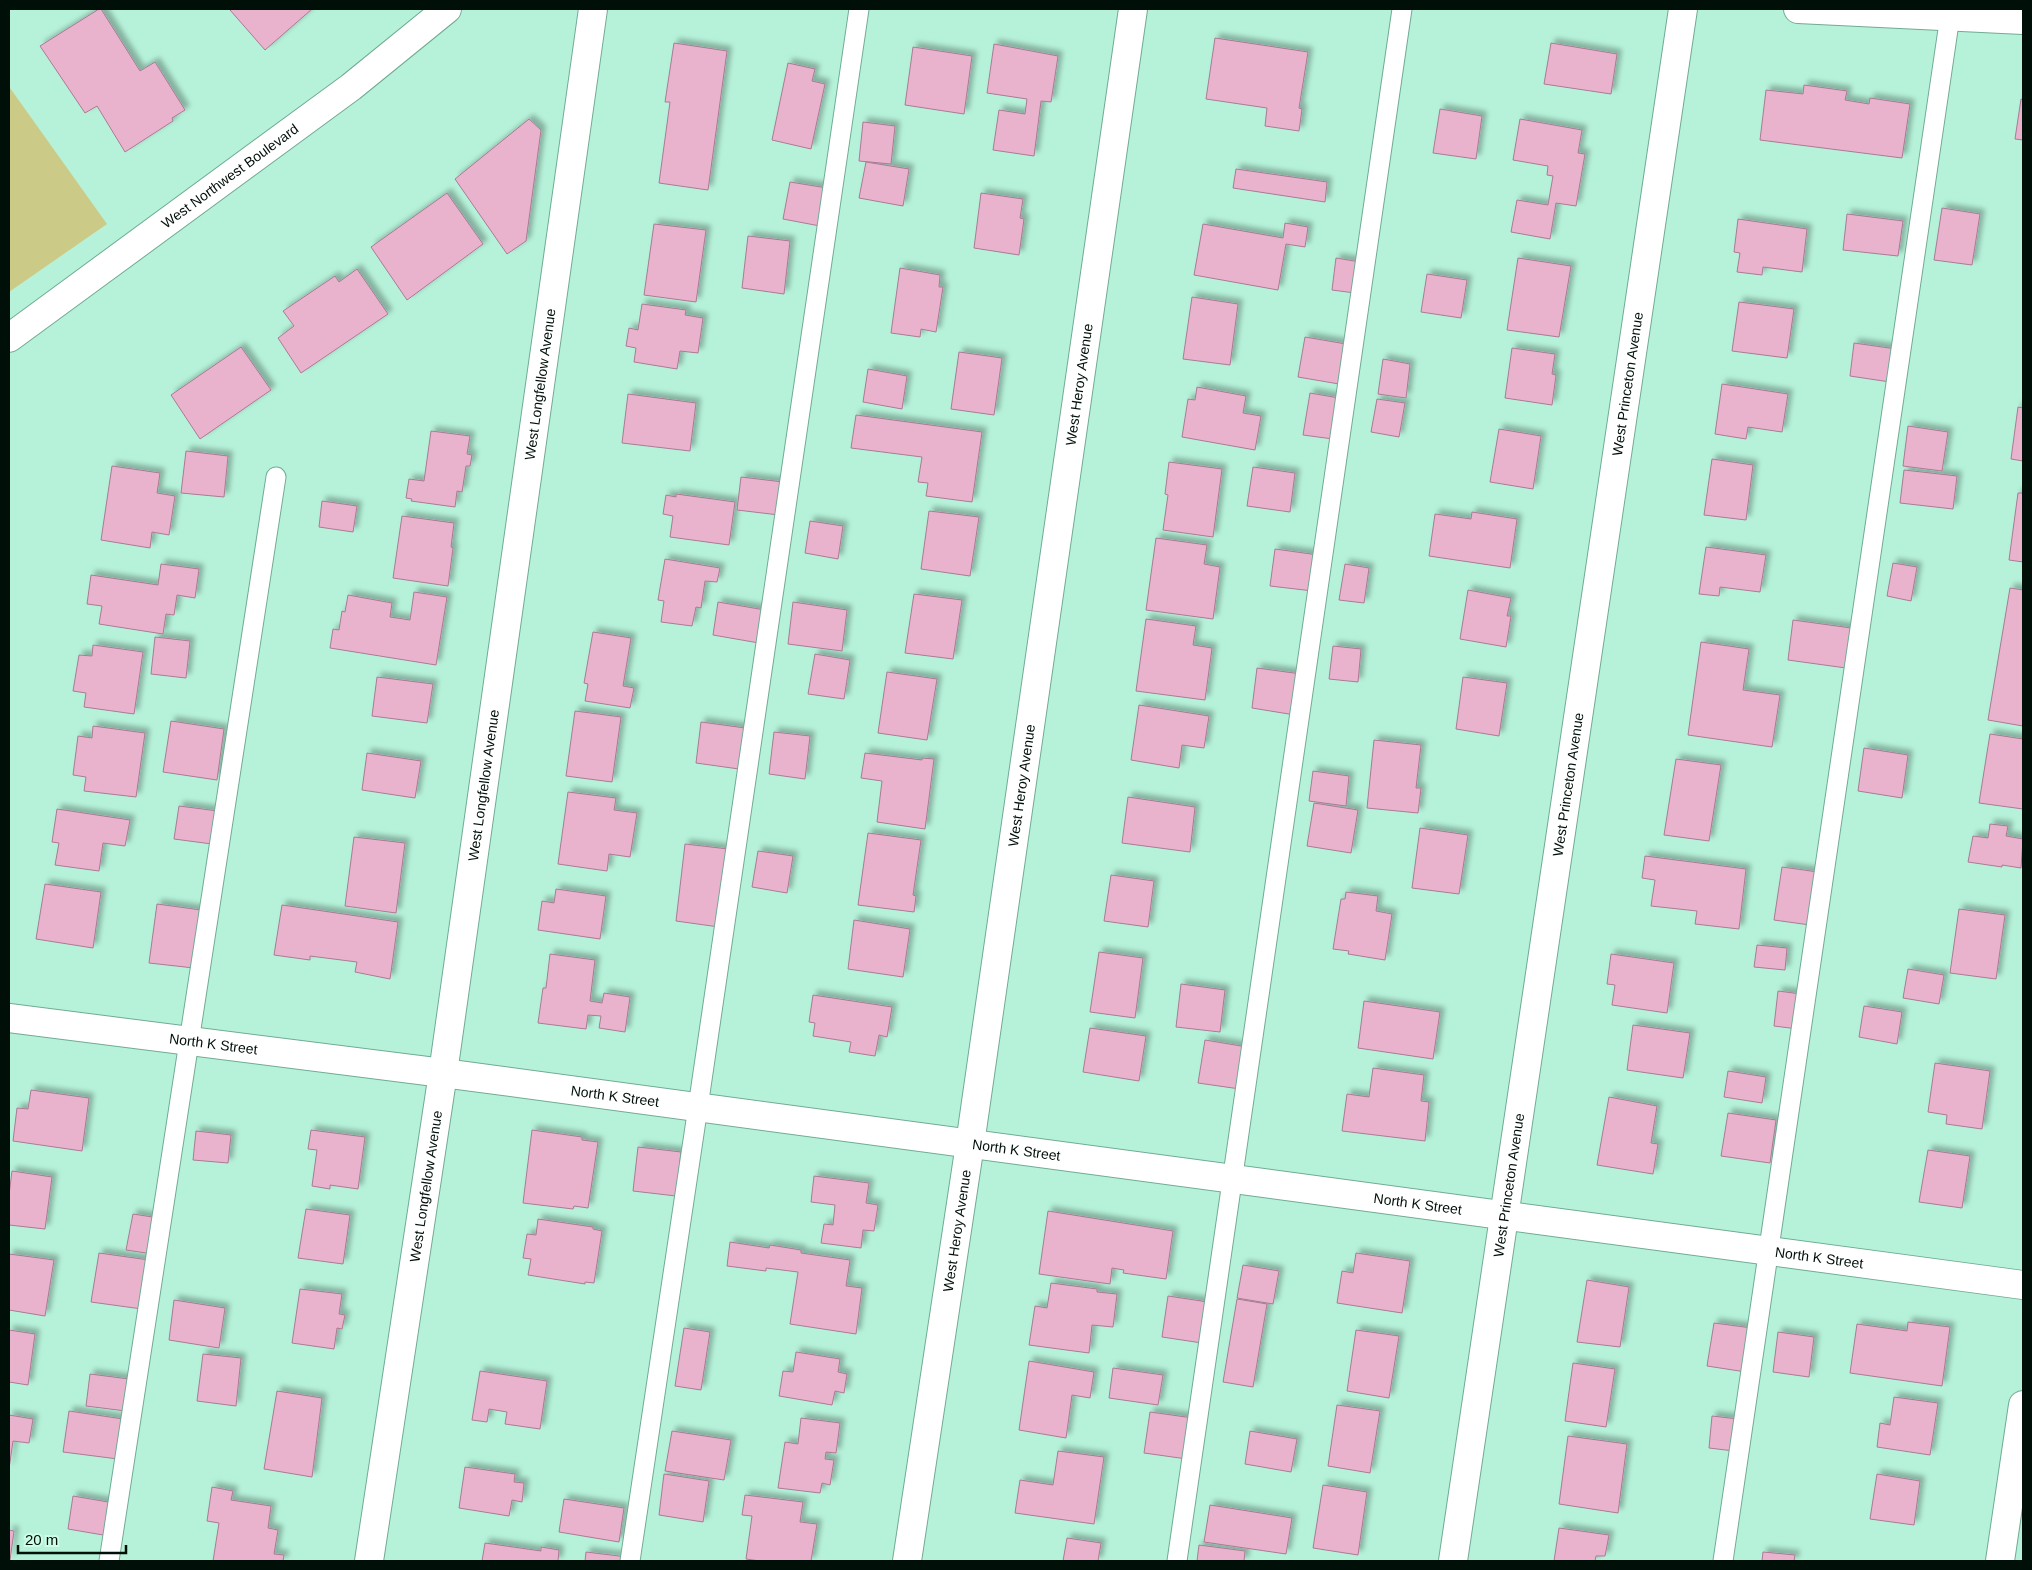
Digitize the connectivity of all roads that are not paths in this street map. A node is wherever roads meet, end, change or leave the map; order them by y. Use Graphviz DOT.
graph roads {
  1 [pos="447,9"];
  2 [pos="593,9"];
  3 [pos="859,9"];
  4 [pos="1133,9"];
  5 [pos="1402,9"];
  6 [pos="1683,9"];
  7 [pos="1798,9"];
  8 [pos="1950,16"];
  9 [pos="2023,20"];
  10 [pos="9,338"];
  11 [pos="276,477"];
  12 [pos="9,1018"];
  13 [pos="188,1040"];
  14 [pos="443,1073"];
  15 [pos="698,1107"];
  16 [pos="970,1144"];
  17 [pos="1233,1179"];
  18 [pos="1504,1215"];
  19 [pos="1769,1251"];
  20 [pos="2023,1285"];
  21 [pos="2023,1406"];
  22 [pos="109,1561"];
  23 [pos="369,1561"];
  24 [pos="630,1561"];
  25 [pos="907,1561"];
  26 [pos="1177,1561"];
  27 [pos="1453,1561"];
  28 [pos="1723,1561"];
  29 [pos="2000,1561"];
  1 -- 10 [label="street, West Northwest Boulevard"];
  2 -- 14 [label="street, West Longfellow Avenue"];
  3 -- 15 [label="lane"];
  4 -- 16 [label="street, West Heroy Avenue"];
  5 -- 17 [label="lane"];
  6 -- 18 [label="street, West Princeton Avenue"];
  7 -- 8 [label="street"];
  8 -- 9 [label="street"];
  8 -- 19 [label="lane"];
  11 -- 13 [label="lane"];
  12 -- 13 [label="street, North K Street"];
  13 -- 14 [label="street, North K Street"];
  13 -- 22 [label="lane"];
  14 -- 15 [label="street, North K Street"];
  14 -- 23 [label="street, West Longfellow Avenue"];
  15 -- 16 [label="street, North K Street"];
  15 -- 24 [label="lane"];
  16 -- 17 [label="street, North K Street"];
  16 -- 25 [label="street, West Heroy Avenue"];
  17 -- 18 [label="street, North K Street"];
  17 -- 26 [label="lane"];
  18 -- 19 [label="street, North K Street"];
  18 -- 27 [label="street, West Princeton Avenue"];
  19 -- 20 [label="street, North K Street"];
  19 -- 28 [label="lane"];
  21 -- 29 [label="street"];
}
